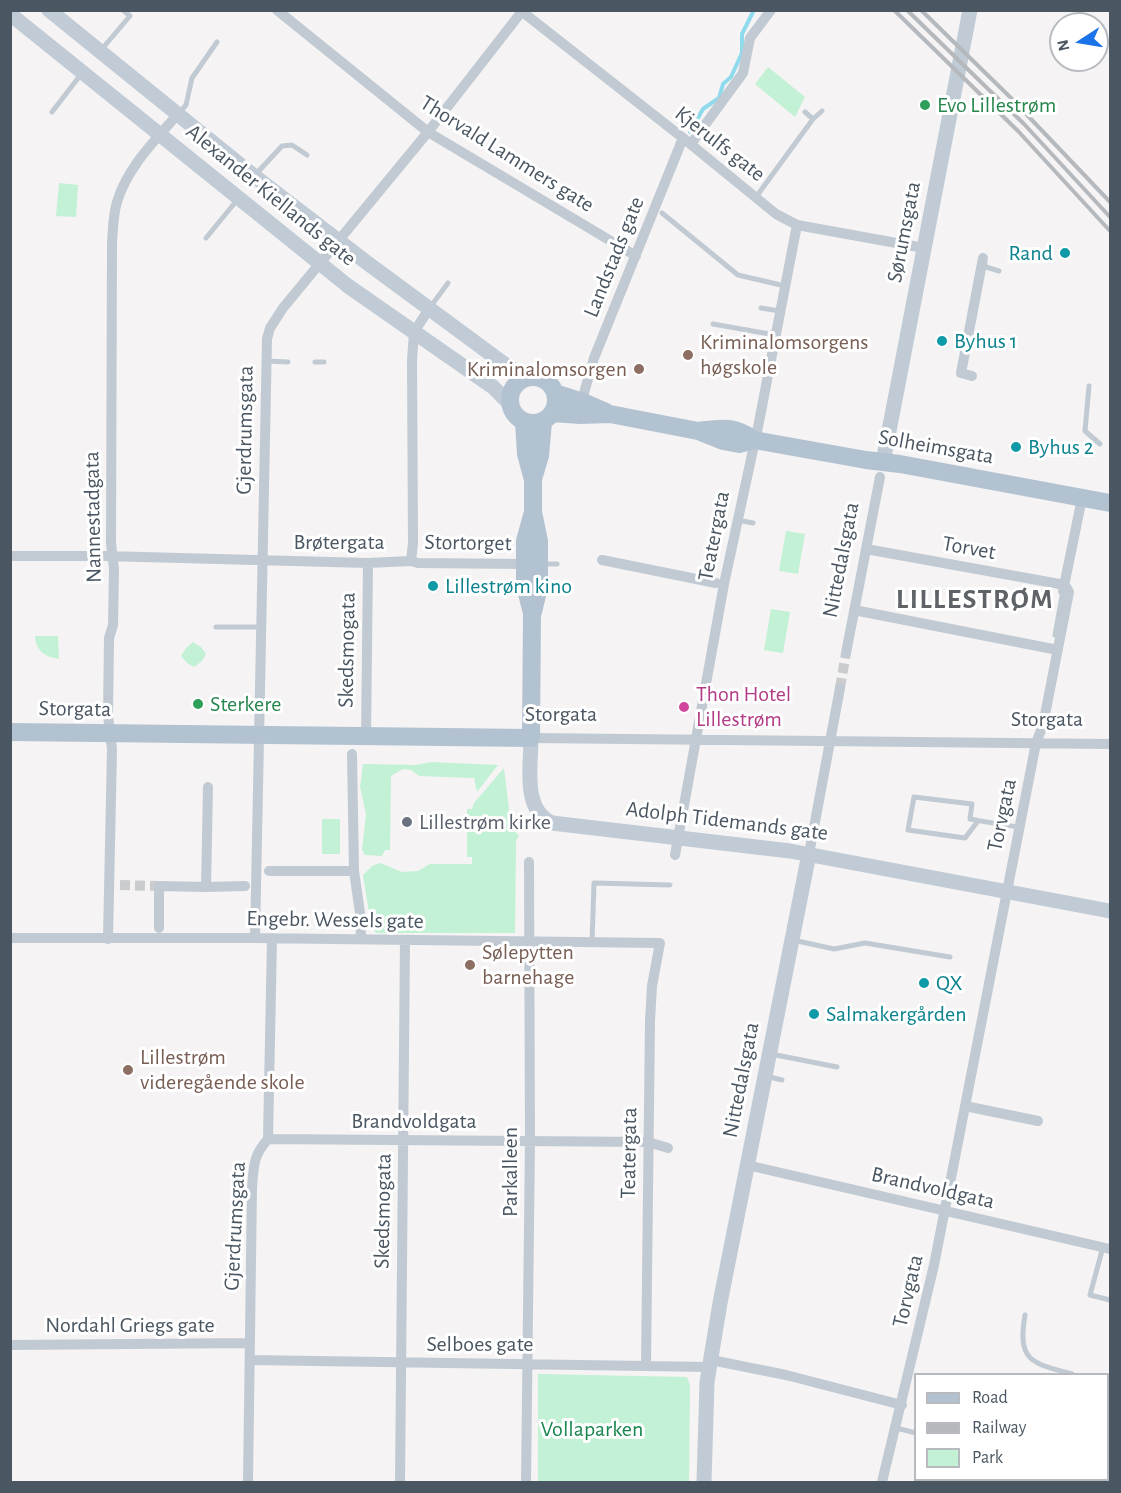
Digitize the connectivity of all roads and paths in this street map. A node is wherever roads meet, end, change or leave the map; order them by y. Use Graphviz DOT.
graph roads {
  1 [pos="49,10"];
  2 [pos="123,10"];
  3 [pos="277,10"];
  4 [pos="771,10"];
  5 [pos="970,10"];
  6 [pos="522,11"];
  7 [pos="10,14"];
  8 [pos="217,42"];
  9 [pos="100,51"];
  10 [pos="83,72"];
  11 [pos="822,111"];
  12 [pos="52,112"];
  13 [pos="805,112"];
  14 [pos="178,114"];
  15 [pos="813,119"];
  16 [pos="428,132"];
  17 [pos="159,135"];
  18 [pos="687,141"];
  19 [pos="307,155"];
  20 [pos="254,176"];
  21 [pos="756,197"];
  22 [pos="239,198"];
  23 [pos="662,213"];
  24 [pos="797,225"];
  25 [pos="206,238"];
  26 [pos="338,241"];
  27 [pos="924,248"];
  28 [pos="636,256"];
  29 [pos="983,258"];
  30 [pos="320,264"];
  31 [pos="999,271"];
  32 [pos="448,283"];
  33 [pos="785,286"];
  34 [pos="761,308"];
  35 [pos="429,309"];
  36 [pos="780,311"];
  37 [pos="713,324"];
  38 [pos="414,332"];
  39 [pos="776,335"];
  40 [pos="265,362"];
  41 [pos="288,362"];
  42 [pos="315,362"];
  43 [pos="324,362"];
  44 [pos="972,376"];
  45 [pos="527,377"];
  46 [pos="1089,386"];
  47 [pos="555,393"];
  48 [pos="584,393"];
  49 [pos="509,403"];
  50 [pos="610,414"];
  51 [pos="548,417"];
  52 [pos="524,422"];
  53 [pos="754,440"];
  54 [pos="1100,444"];
  55 [pos="882,469"];
  56 [pos="533,480"];
  57 [pos="1082,498"];
  58 [pos="1110,503"];
  59 [pos="737,520"];
  60 [pos="753,523"];
  61 [pos="866,549"];
  62 [pos="10,556"];
  63 [pos="112,556"];
  64 [pos="602,560"];
  65 [pos="263,561"];
  66 [pos="411,561"];
  67 [pos="368,563"];
  68 [pos="541,564"];
  69 [pos="716,583"];
  70 [pos="1064,588"];
  71 [pos="854,610"];
  72 [pos="216,627"];
  73 [pos="262,627"];
  74 [pos="1055,635"];
  75 [pos="1058,650"];
  76 [pos="846,653"];
  77 [pos="840,688"];
  78 [pos="10,732"];
  79 [pos="110,733"];
  80 [pos="260,735"];
  81 [pos="366,737"];
  82 [pos="531,738"];
  83 [pos="696,740"];
  84 [pos="830,740"];
  85 [pos="1036,743"];
  86 [pos="1110,744"];
  87 [pos="352,754"];
  88 [pos="208,787"];
  89 [pos="978,820"];
  90 [pos="1019,827"];
  91 [pos="678,838"];
  92 [pos="809,854"];
  93 [pos="675,855"];
  94 [pos="530,862"];
  95 [pos="269,871"];
  96 [pos="354,871"];
  97 [pos="670,885"];
  98 [pos="206,886"];
  99 [pos="245,886"];
  100 [pos="1006,891"];
  101 [pos="1110,911"];
  102 [pos="159,928"];
  103 [pos="10,938"];
  104 [pos="255,938"];
  105 [pos="272,938"];
  106 [pos="108,939"];
  107 [pos="361,939"];
  108 [pos="405,940"];
  109 [pos="792,940"];
  110 [pos="529,941"];
  111 [pos="592,942"];
  112 [pos="660,943"];
  113 [pos="950,957"];
  114 [pos="769,1054"];
  115 [pos="837,1067"];
  116 [pos="765,1076"];
  117 [pos="782,1080"];
  118 [pos="965,1106"];
  119 [pos="1038,1121"];
  120 [pos="267,1139"];
  121 [pos="403,1141"];
  122 [pos="530,1141"];
  123 [pos="648,1142"];
  124 [pos="668,1148"];
  125 [pos="747,1165"];
  126 [pos="946,1206"];
  127 [pos="1107,1248"];
  128 [pos="1110,1300"];
  129 [pos="1025,1315"];
  130 [pos="250,1343"];
  131 [pos="10,1345"];
  132 [pos="250,1360"];
  133 [pos="401,1363"];
  134 [pos="527,1364"];
  135 [pos="710,1364"];
  136 [pos="646,1365"];
  137 [pos="1067,1373"];
  138 [pos="902,1405"];
  139 [pos="896,1428"];
  140 [pos="914,1433"];
  141 [pos="248,1482"];
  142 [pos="400,1482"];
  143 [pos="526,1482"];
  144 [pos="704,1482"];
  145 [pos="882,1482"];
  1 -- 9 [label="street, Alexander Kiellands gate"];
  2 -- 9 [label="lane"];
  3 -- 16 [label="street, Thorvald Lammers gate"];
  4 -- 18 [label="street, Landstads gate"];
  5 -- 27 [label="street, Sørumsgata"];
  6 -- 16 [label="street, Gjerdrumsgata"];
  6 -- 18 [label="street, Kjerulfs gate"];
  7 -- 10 [label="street, Alexander Kiellands gate"];
  8 -- 14 [label="lane"];
  9 -- 14 [label="street, Alexander Kiellands gate"];
  10 -- 12 [label="lane"];
  10 -- 17 [label="street, Alexander Kiellands gate"];
  11 -- 15 [label="lane"];
  13 -- 15 [label="lane"];
  14 -- 17 [label="street, Nannestadgata"];
  14 -- 20 [label="street, Alexander Kiellands gate"];
  15 -- 21 [label="lane"];
  16 -- 26 [label="street, Gjerdrumsgata"];
  16 -- 28 [label="street, Thorvald Lammers gate"];
  17 -- 22 [label="street, Alexander Kiellands gate"];
  17 -- 63 [label="street, Nannestadgata"];
  18 -- 21 [label="street, Kjerulfs gate"];
  18 -- 28 [label="street, Landstads gate"];
  19 -- 20 [label="lane"];
  20 -- 26 [label="street, Alexander Kiellands gate"];
  21 -- 24 [label="street, Kjerulfs gate"];
  22 -- 25 [label="lane"];
  22 -- 30 [label="street, Alexander Kiellands gate"];
  23 -- 33 [label="lane"];
  24 -- 27 [label="street, Kjerulfs gate"];
  24 -- 33 [label="street, Teatergata"];
  26 -- 30 [label="street, Gjerdrumsgata"];
  26 -- 35 [label="street, Alexander Kiellands gate"];
  27 -- 55 [label="street, Sørumsgata"];
  28 -- 48 [label="street, Landstads gate"];
  29 -- 31 [label="lane"];
  29 -- 44 [label="street"];
  30 -- 38 [label="street, Alexander Kiellands gate"];
  30 -- 40 [label="street, Gjerdrumsgata"];
  32 -- 35 [label="lane"];
  33 -- 36 [label="street, Teatergata"];
  34 -- 36 [label="lane"];
  35 -- 38 [label="street"];
  35 -- 45 [label="street, Alexander Kiellands gate"];
  36 -- 39 [label="street, Teatergata"];
  37 -- 39 [label="lane"];
  38 -- 49 [label="street, Alexander Kiellands gate"];
  38 -- 66 [label="street, Brøtergata"];
  39 -- 53 [label="street, Teatergata"];
  40 -- 41 [label="lane"];
  40 -- 65 [label="street, Gjerdrumsgata"];
  42 -- 43 [label="lane"];
  45 -- 47 [label="main road"];
  45 -- 49 [label="main road"];
  46 -- 54 [label="lane"];
  47 -- 50 [label="main road, Solheimsgata"];
  47 -- 51 [label="main road"];
  49 -- 52 [label="main road"];
  50 -- 51 [label="main road, Solheimsgata"];
  50 -- 53 [label="main road, Solheimsgata"];
  51 -- 52 [label="main road"];
  51 -- 56 [label="main road, Adolph Tidemands gate"];
  52 -- 56 [label="main road, Adolph Tidemands gate"];
  53 -- 55 [label="main road, Solheimsgata"];
  53 -- 59 [label="street, Teatergata"];
  55 -- 57 [label="main road, Solheimsgata"];
  55 -- 61 [label="street, Nittedalsgata"];
  56 -- 68 [label="main road, Adolph Tidemands gate"];
  57 -- 58 [label="main road, Solheimsgata"];
  57 -- 70 [label="street"];
  59 -- 60 [label="lane"];
  59 -- 83 [label="street, Teatergata"];
  61 -- 70 [label="street, Torvet"];
  61 -- 71 [label="street, Nittedalsgata"];
  62 -- 63 [label="street, Brøtergata"];
  63 -- 65 [label="street, Brøtergata"];
  63 -- 79 [label="street, Nannestadgata"];
  64 -- 69 [label="street"];
  65 -- 67 [label="street, Brøtergata"];
  65 -- 73 [label="street, Gjerdrumsgata"];
  66 -- 67 [label="street, Brøtergata"];
  66 -- 68 [label="street, Stortorget"];
  67 -- 81 [label="street, Skedsmogata"];
  68 -- 82 [label="main road, Adolph Tidemands gate"];
  70 -- 74 [label="lane"];
  70 -- 75 [label="street"];
  71 -- 75 [label="street"];
  71 -- 76 [label="street, Nittedalsgata"];
  72 -- 73 [label="lane"];
  73 -- 80 [label="street, Gjerdrumsgata"];
  75 -- 85 [label="street"];
  77 -- 84 [label="street, Nittedalsgata"];
  78 -- 79 [label="main road, Storgata"];
  79 -- 80 [label="main road, Storgata"];
  79 -- 106 [label="street, Nannestadgata"];
  80 -- 81 [label="main road, Storgata"];
  80 -- 104 [label="street, Gjerdrumsgata"];
  81 -- 82 [label="main road, Storgata"];
  82 -- 83 [label="street, Storgata"];
  82 -- 91 [label="street, Adolph Tidemands gate"];
  83 -- 84 [label="street, Storgata"];
  83 -- 91 [label="street, Teatergata"];
  84 -- 85 [label="street, Storgata"];
  84 -- 92 [label="street, Nittedalsgata"];
  85 -- 86 [label="street, Storgata"];
  85 -- 90 [label="street, Torvgata"];
  87 -- 96 [label="street"];
  88 -- 98 [label="street"];
  89 -- 89 [label="lane"];
  89 -- 90 [label="lane"];
  90 -- 100 [label="street, Torvgata"];
  91 -- 92 [label="street, Adolph Tidemands gate"];
  91 -- 93 [label="street, Teatergata"];
  92 -- 100 [label="street, Adolph Tidemands gate"];
  92 -- 109 [label="street, Nittedalsgata"];
  94 -- 110 [label="street, Parkalleen"];
  95 -- 96 [label="street"];
  96 -- 107 [label="street"];
  97 -- 111 [label="lane"];
  98 -- 99 [label="street"];
  98 -- 102 [label="street"];
  100 -- 101 [label="street, Adolph Tidemands gate"];
  100 -- 118 [label="street, Torvgata"];
  103 -- 106 [label="street, Engebr. Wessels gate"];
  104 -- 105 [label="street, Engebr. Wessels gate"];
  104 -- 106 [label="street, Engebr. Wessels gate"];
  105 -- 107 [label="street, Engebr. Wessels gate"];
  105 -- 120 [label="street, Gjerdrumsgata"];
  107 -- 108 [label="street, Engebr. Wessels gate"];
  108 -- 110 [label="street, Engebr. Wessels gate"];
  108 -- 121 [label="street, Skedsmogata"];
  109 -- 113 [label="lane"];
  109 -- 114 [label="street, Nittedalsgata"];
  110 -- 111 [label="street, Engebr. Wessels gate"];
  110 -- 122 [label="street, Parkalleen"];
  111 -- 112 [label="street, Engebr. Wessels gate"];
  112 -- 123 [label="street, Teatergata"];
  114 -- 115 [label="lane"];
  114 -- 116 [label="street, Nittedalsgata"];
  116 -- 117 [label="lane"];
  116 -- 125 [label="street, Nittedalsgata"];
  118 -- 119 [label="street"];
  118 -- 126 [label="street, Torvgata"];
  120 -- 121 [label="street, Brandvoldgata"];
  120 -- 130 [label="street, Gjerdrumsgata"];
  121 -- 122 [label="street, Brandvoldgata"];
  121 -- 133 [label="street, Skedsmogata"];
  122 -- 123 [label="street, Brandvoldgata"];
  122 -- 134 [label="street, Parkalleen"];
  123 -- 124 [label="street, Brandvoldgata"];
  123 -- 136 [label="street, Teatergata"];
  125 -- 126 [label="street, Brandvoldgata"];
  125 -- 135 [label="street, Nittedalsgata"];
  126 -- 127 [label="street, Brandvoldgata"];
  126 -- 138 [label="street, Torvgata"];
  127 -- 128 [label="lane"];
  129 -- 137 [label="lane"];
  130 -- 131 [label="street, Nordahl Griegs gate"];
  130 -- 132 [label="street, Gjerdrumsgata"];
  132 -- 133 [label="street, Selboes gate"];
  132 -- 141 [label="street, Gjerdrumsgata"];
  133 -- 134 [label="street, Selboes gate"];
  133 -- 142 [label="street, Skedsmogata"];
  134 -- 136 [label="street, Selboes gate"];
  134 -- 143 [label="street, Parkalleen"];
  135 -- 136 [label="street, Selboes gate"];
  135 -- 138 [label="street, Selboes gate"];
  135 -- 144 [label="street, Nittedalsgata"];
  138 -- 139 [label="street, Torvgata"];
  139 -- 140 [label="lane"];
  139 -- 145 [label="street, Torvgata"];
}
